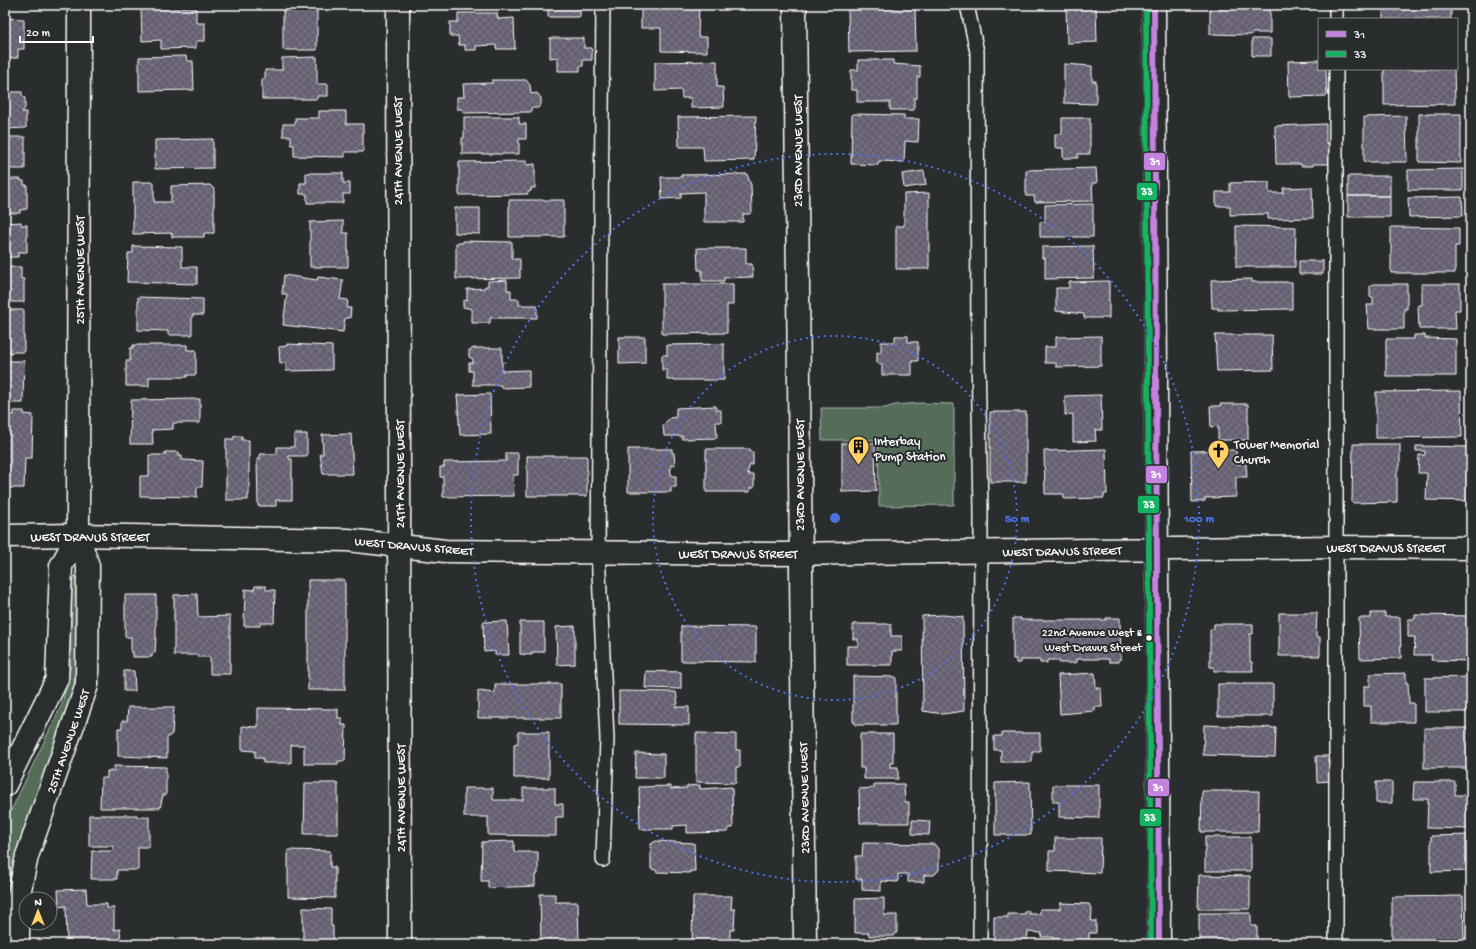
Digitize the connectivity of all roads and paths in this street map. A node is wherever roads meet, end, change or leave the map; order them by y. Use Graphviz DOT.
graph roads {
  1 [pos="79,5"];
  2 [pos="398,5"];
  3 [pos="603,5"];
  4 [pos="795,5"];
  5 [pos="968,5"];
  6 [pos="1154,5"];
  7 [pos="1336,5"];
  8 [pos="1336,18"];
  9 [pos="1336,70"];
  10 [pos="78,535"];
  11 [pos="5,536"];
  12 [pos="399,547"];
  13 [pos="1336,547"];
  14 [pos="1471,548"];
  15 [pos="1156,549"];
  16 [pos="598,552"];
  17 [pos="981,552"];
  18 [pos="800,554"];
  19 [pos="5,785"];
  20 [pos="603,860"];
  21 [pos="18,944"];
  22 [pos="400,944"];
  23 [pos="805,944"];
  24 [pos="980,944"];
  25 [pos="1159,944"];
  26 [pos="1336,944"];
  1 -- 10 [label="street, 25TH AVENUE WEST"];
  2 -- 12 [label="street, 24TH AVENUE WEST"];
  3 -- 16 [label="lane"];
  4 -- 18 [label="street, 23RD AVENUE WEST"];
  5 -- 17 [label="lane"];
  6 -- 15 [label="street"];
  7 -- 8 [label="lane"];
  9 -- 13 [label="lane"];
  10 -- 11 [label="street, WEST DRAVUS STREET"];
  10 -- 12 [label="street, WEST DRAVUS STREET"];
  10 -- 19 [label="street, 25TH AVENUE WEST"];
  10 -- 21 [label="street, 25TH AVENUE WEST"];
  12 -- 16 [label="street, WEST DRAVUS STREET"];
  12 -- 22 [label="street, 24TH AVENUE WEST"];
  13 -- 14 [label="street, WEST DRAVUS STREET"];
  13 -- 15 [label="street, WEST DRAVUS STREET"];
  13 -- 26 [label="lane"];
  15 -- 17 [label="street, WEST DRAVUS STREET"];
  15 -- 25 [label="street"];
  16 -- 18 [label="street, WEST DRAVUS STREET"];
  16 -- 20 [label="lane"];
  17 -- 18 [label="street, WEST DRAVUS STREET"];
  17 -- 24 [label="lane"];
  18 -- 23 [label="street, 23RD AVENUE WEST"];
}
